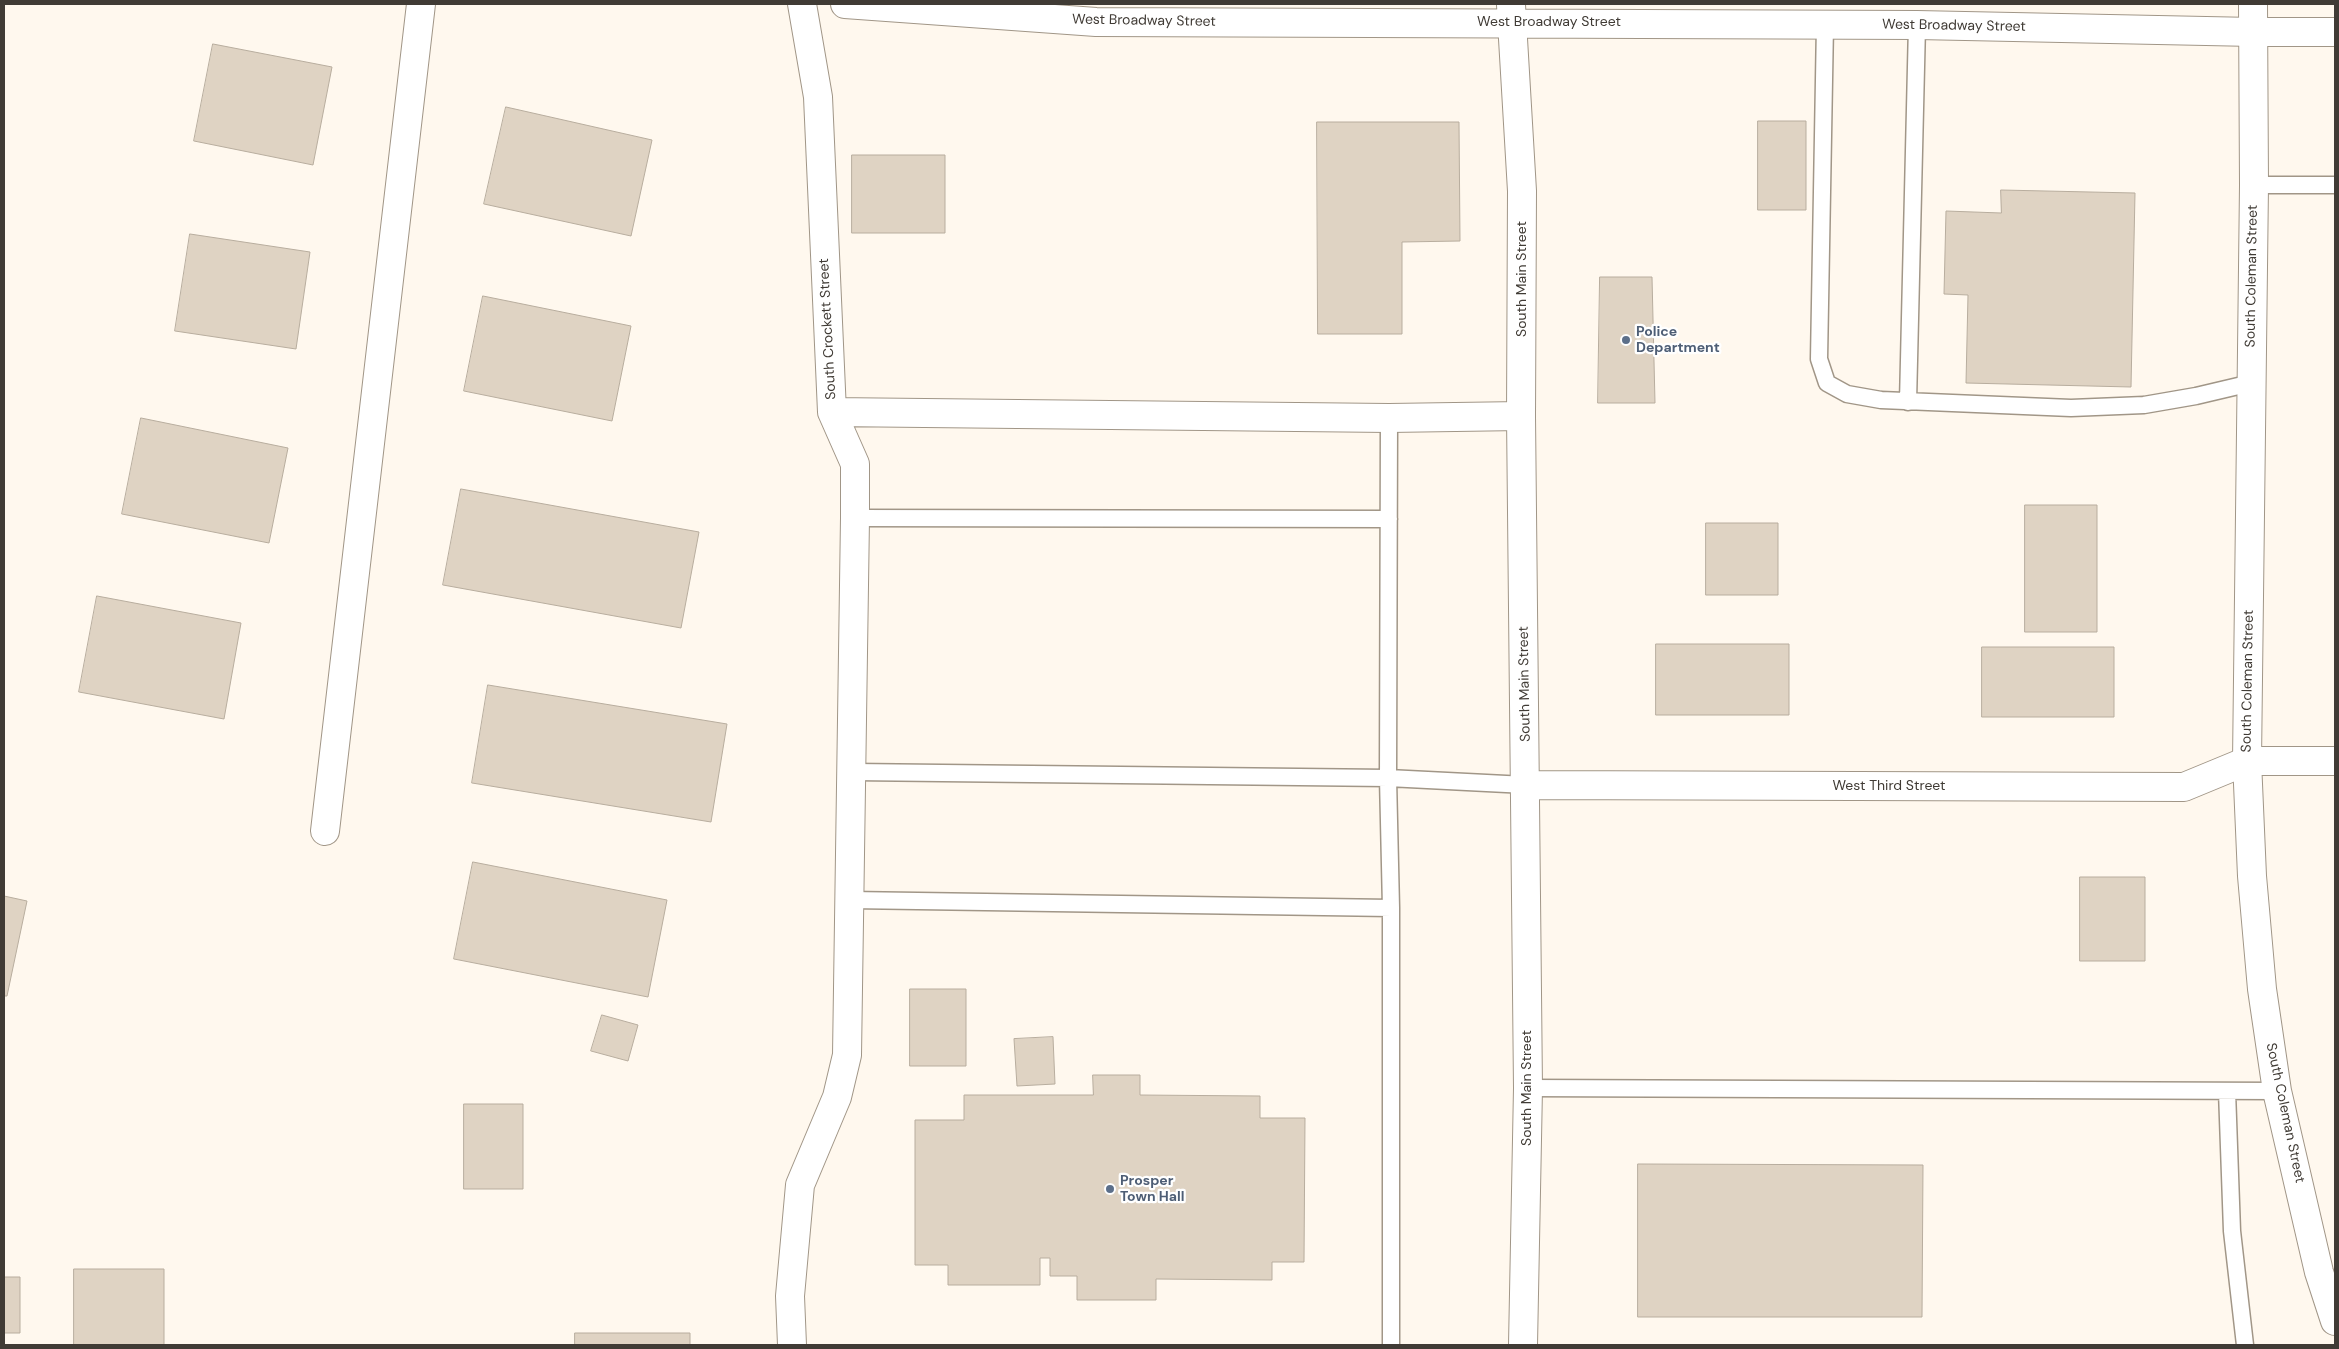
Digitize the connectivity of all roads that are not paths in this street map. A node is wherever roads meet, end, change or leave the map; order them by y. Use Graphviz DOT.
graph roads {
  1 [pos="421,4"];
  2 [pos="802,4"];
  3 [pos="845,4"];
  4 [pos="2253,4"];
  5 [pos="1511,13"];
  6 [pos="1825,24"];
  7 [pos="1917,25"];
  8 [pos="2254,32"];
  9 [pos="2335,32"];
  10 [pos="2254,185"];
  11 [pos="2335,185"];
  12 [pos="2251,383"];
  13 [pos="1908,402"];
  14 [pos="832,412"];
  15 [pos="1521,416"];
  16 [pos="1389,418"];
  17 [pos="855,518"];
  18 [pos="1389,518"];
  19 [pos="2247,761"];
  20 [pos="2335,761"];
  21 [pos="853,772"];
  22 [pos="1388,778"];
  23 [pos="1526,785"];
  24 [pos="326,830"];
  25 [pos="850,900"];
  26 [pos="1391,908"];
  27 [pos="1528,1088"];
  28 [pos="2277,1090"];
  29 [pos="2227,1091"];
  30 [pos="2335,1321"];
  31 [pos="792,1345"];
  32 [pos="1391,1345"];
  33 [pos="1523,1345"];
  34 [pos="2245,1345"];
  1 -- 24 [label="street"];
  2 -- 14 [label="street, South Crockett Street"];
  3 -- 5 [label="street, West Broadway Street"];
  4 -- 8 [label="street, South Coleman Street"];
  5 -- 6 [label="street, West Broadway Street"];
  5 -- 15 [label="street, South Main Street"];
  6 -- 7 [label="street, West Broadway Street"];
  6 -- 13 [label="lane"];
  7 -- 8 [label="street, West Broadway Street"];
  7 -- 13 [label="lane"];
  8 -- 9 [label="street, West Broadway Street"];
  8 -- 10 [label="street, South Coleman Street"];
  10 -- 11 [label="lane"];
  10 -- 12 [label="street, South Coleman Street"];
  12 -- 13 [label="lane"];
  12 -- 19 [label="street, South Coleman Street"];
  14 -- 16 [label="street"];
  14 -- 17 [label="street, South Crockett Street"];
  15 -- 16 [label="street"];
  15 -- 23 [label="street, South Main Street"];
  16 -- 18 [label="lane"];
  17 -- 18 [label="lane"];
  17 -- 21 [label="street, South Crockett Street"];
  18 -- 22 [label="lane"];
  19 -- 20 [label="street"];
  19 -- 23 [label="street, West Third Street"];
  19 -- 28 [label="street, South Coleman Street"];
  21 -- 22 [label="lane"];
  21 -- 25 [label="street, South Crockett Street"];
  22 -- 23 [label="lane"];
  22 -- 26 [label="lane"];
  23 -- 27 [label="street, South Main Street"];
  25 -- 26 [label="lane"];
  25 -- 31 [label="street, South Crockett Street"];
  26 -- 32 [label="lane"];
  27 -- 29 [label="lane"];
  27 -- 33 [label="street, South Main Street"];
  28 -- 29 [label="lane"];
  28 -- 30 [label="street, South Coleman Street"];
  29 -- 34 [label="lane"];
}
